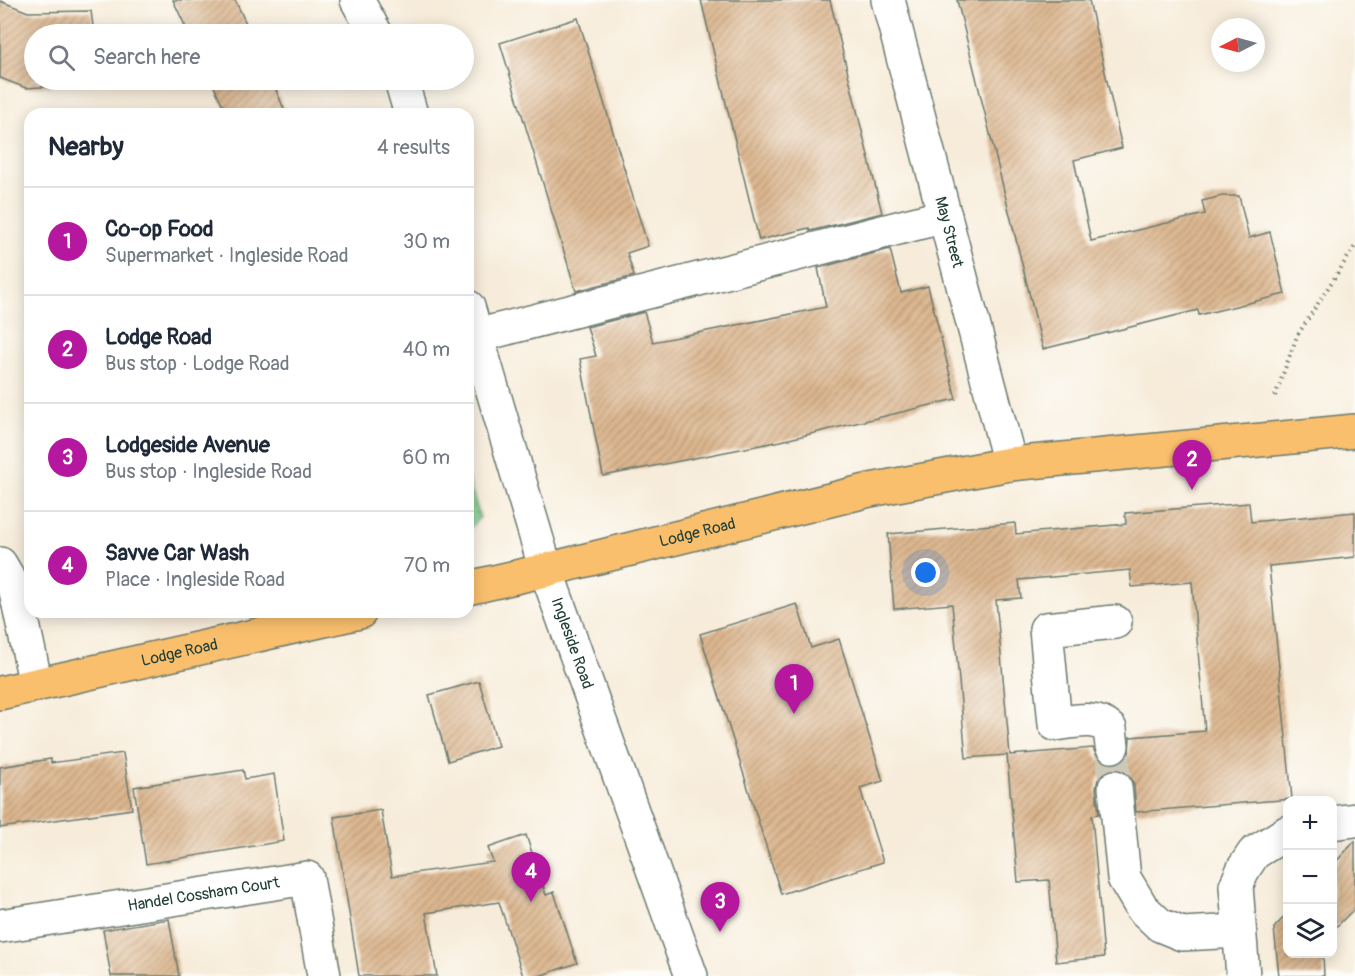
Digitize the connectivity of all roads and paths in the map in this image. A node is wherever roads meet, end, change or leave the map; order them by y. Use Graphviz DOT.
graph roads {
  1 [pos="357,0"];
  2 [pos="888,0"];
  3 [pos="370,24"];
  4 [pos="404,90"];
  5 [pos="409,108"];
  6 [pos="945,216"];
  7 [pos="1355,246"];
  8 [pos="474,326"];
  9 [pos="474,337"];
  10 [pos="1355,431"];
  11 [pos="1259,439"];
  12 [pos="1010,464"];
  13 [pos="0,564"];
  14 [pos="546,570"];
  15 [pos="474,587"];
  16 [pos="333,618"];
  17 [pos="1115,622"];
  18 [pos="36,685"];
  19 [pos="0,693"];
  20 [pos="1112,746"];
  21 [pos="1115,787"];
  22 [pos="1355,820"];
  23 [pos="1337,823"];
  24 [pos="1283,835"];
  25 [pos="0,926"];
  26 [pos="1239,931"];
  27 [pos="324,976"];
  28 [pos="692,976"];
  29 [pos="1243,976"];
  1 -- 3 [label="street"];
  2 -- 6 [label="street, May Street"];
  4 -- 5 [label="street"];
  6 -- 8 [label="street"];
  6 -- 12 [label="street, May Street"];
  7 -- 11 [label="path"];
  9 -- 14 [label="street, Ingleside Road"];
  10 -- 11 [label="main road, Lodge Road"];
  11 -- 12 [label="main road, Lodge Road"];
  12 -- 14 [label="main road, Lodge Road"];
  13 -- 18 [label="street"];
  14 -- 15 [label="main road, Lodge Road"];
  14 -- 28 [label="street, Ingleside Road"];
  16 -- 18 [label="main road, Lodge Road"];
  17 -- 20 [label="street"];
  18 -- 19 [label="main road, Lodge Road"];
  21 -- 26 [label="street"];
  22 -- 23 [label="street"];
  24 -- 26 [label="street"];
  25 -- 27 [label="street, Handel Cossham Court"];
  26 -- 29 [label="street"];
}
